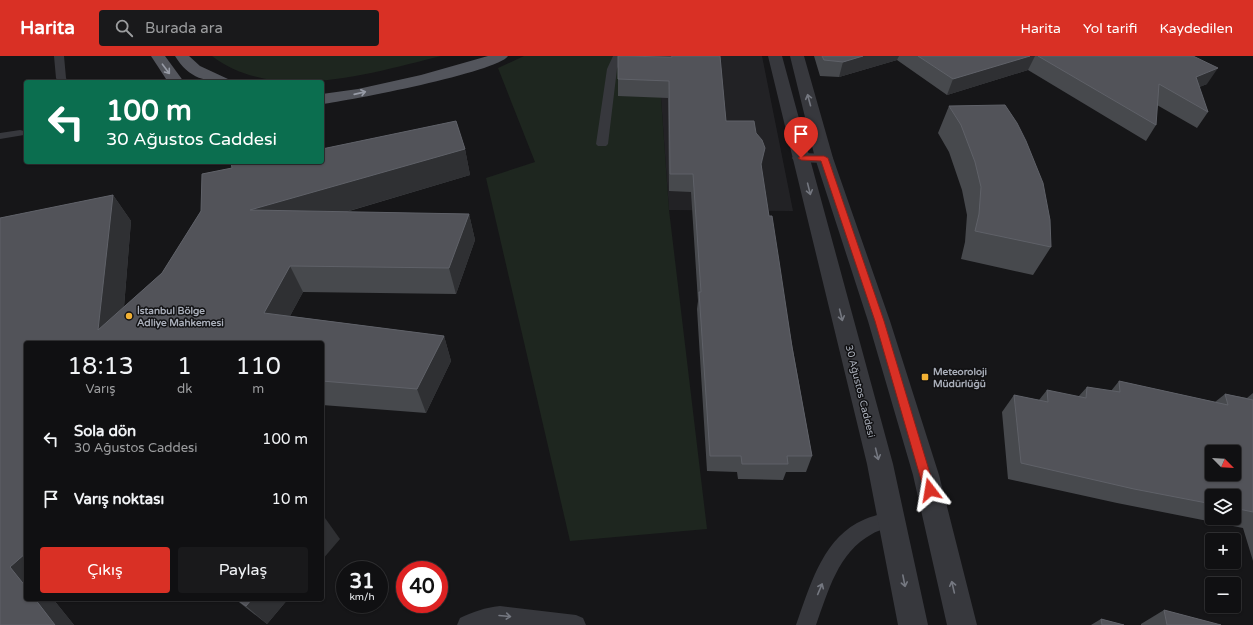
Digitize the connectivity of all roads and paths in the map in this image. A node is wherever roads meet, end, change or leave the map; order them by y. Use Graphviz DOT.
graph roads {
  1 [pos="59,56"];
  2 [pos="158,56"];
  3 [pos="182,56"];
  4 [pos="466,56"];
  5 [pos="501,56"];
  6 [pos="618,56"];
  7 [pos="775,56"];
  8 [pos="796,56"];
  9 [pos="62,80"];
  10 [pos="174,80"];
  11 [pos="218,80"];
  12 [pos="324,88"];
  13 [pos="324,99"];
  14 [pos="20,132"];
  15 [pos="0,136"];
  16 [pos="602,144"];
  17 [pos="801,158"];
  18 [pos="824,158"];
  19 [pos="892,519"];
  20 [pos="468,625"];
  21 [pos="576,625"];
  22 [pos="806,625"];
  23 [pos="913,625"];
  24 [pos="962,625"];
  1 -- 9 [label="lane"];
  2 -- 10 [label="main road, one-way"];
  3 -- 11 [label="main road"];
  4 -- 12 [label="main road"];
  13 -- 5 [label="main road, one-way"];
  6 -- 16 [label="lane"];
  7 -- 17 [label="street, 30 Ağustos Caddesi"];
  18 -- 8 [label="street, one-way"];
  14 -- 15 [label="lane"];
  17 -- 18 [label="street"];
  17 -- 19 [label="street, 30 Ağustos Caddesi, one-way"];
  24 -- 18 [label="street, one-way"];
  22 -- 19 [label="lane, one-way"];
  19 -- 23 [label="street, 30 Ağustos Caddesi, one-way"];
  20 -- 21 [label="lane, one-way"];
}
